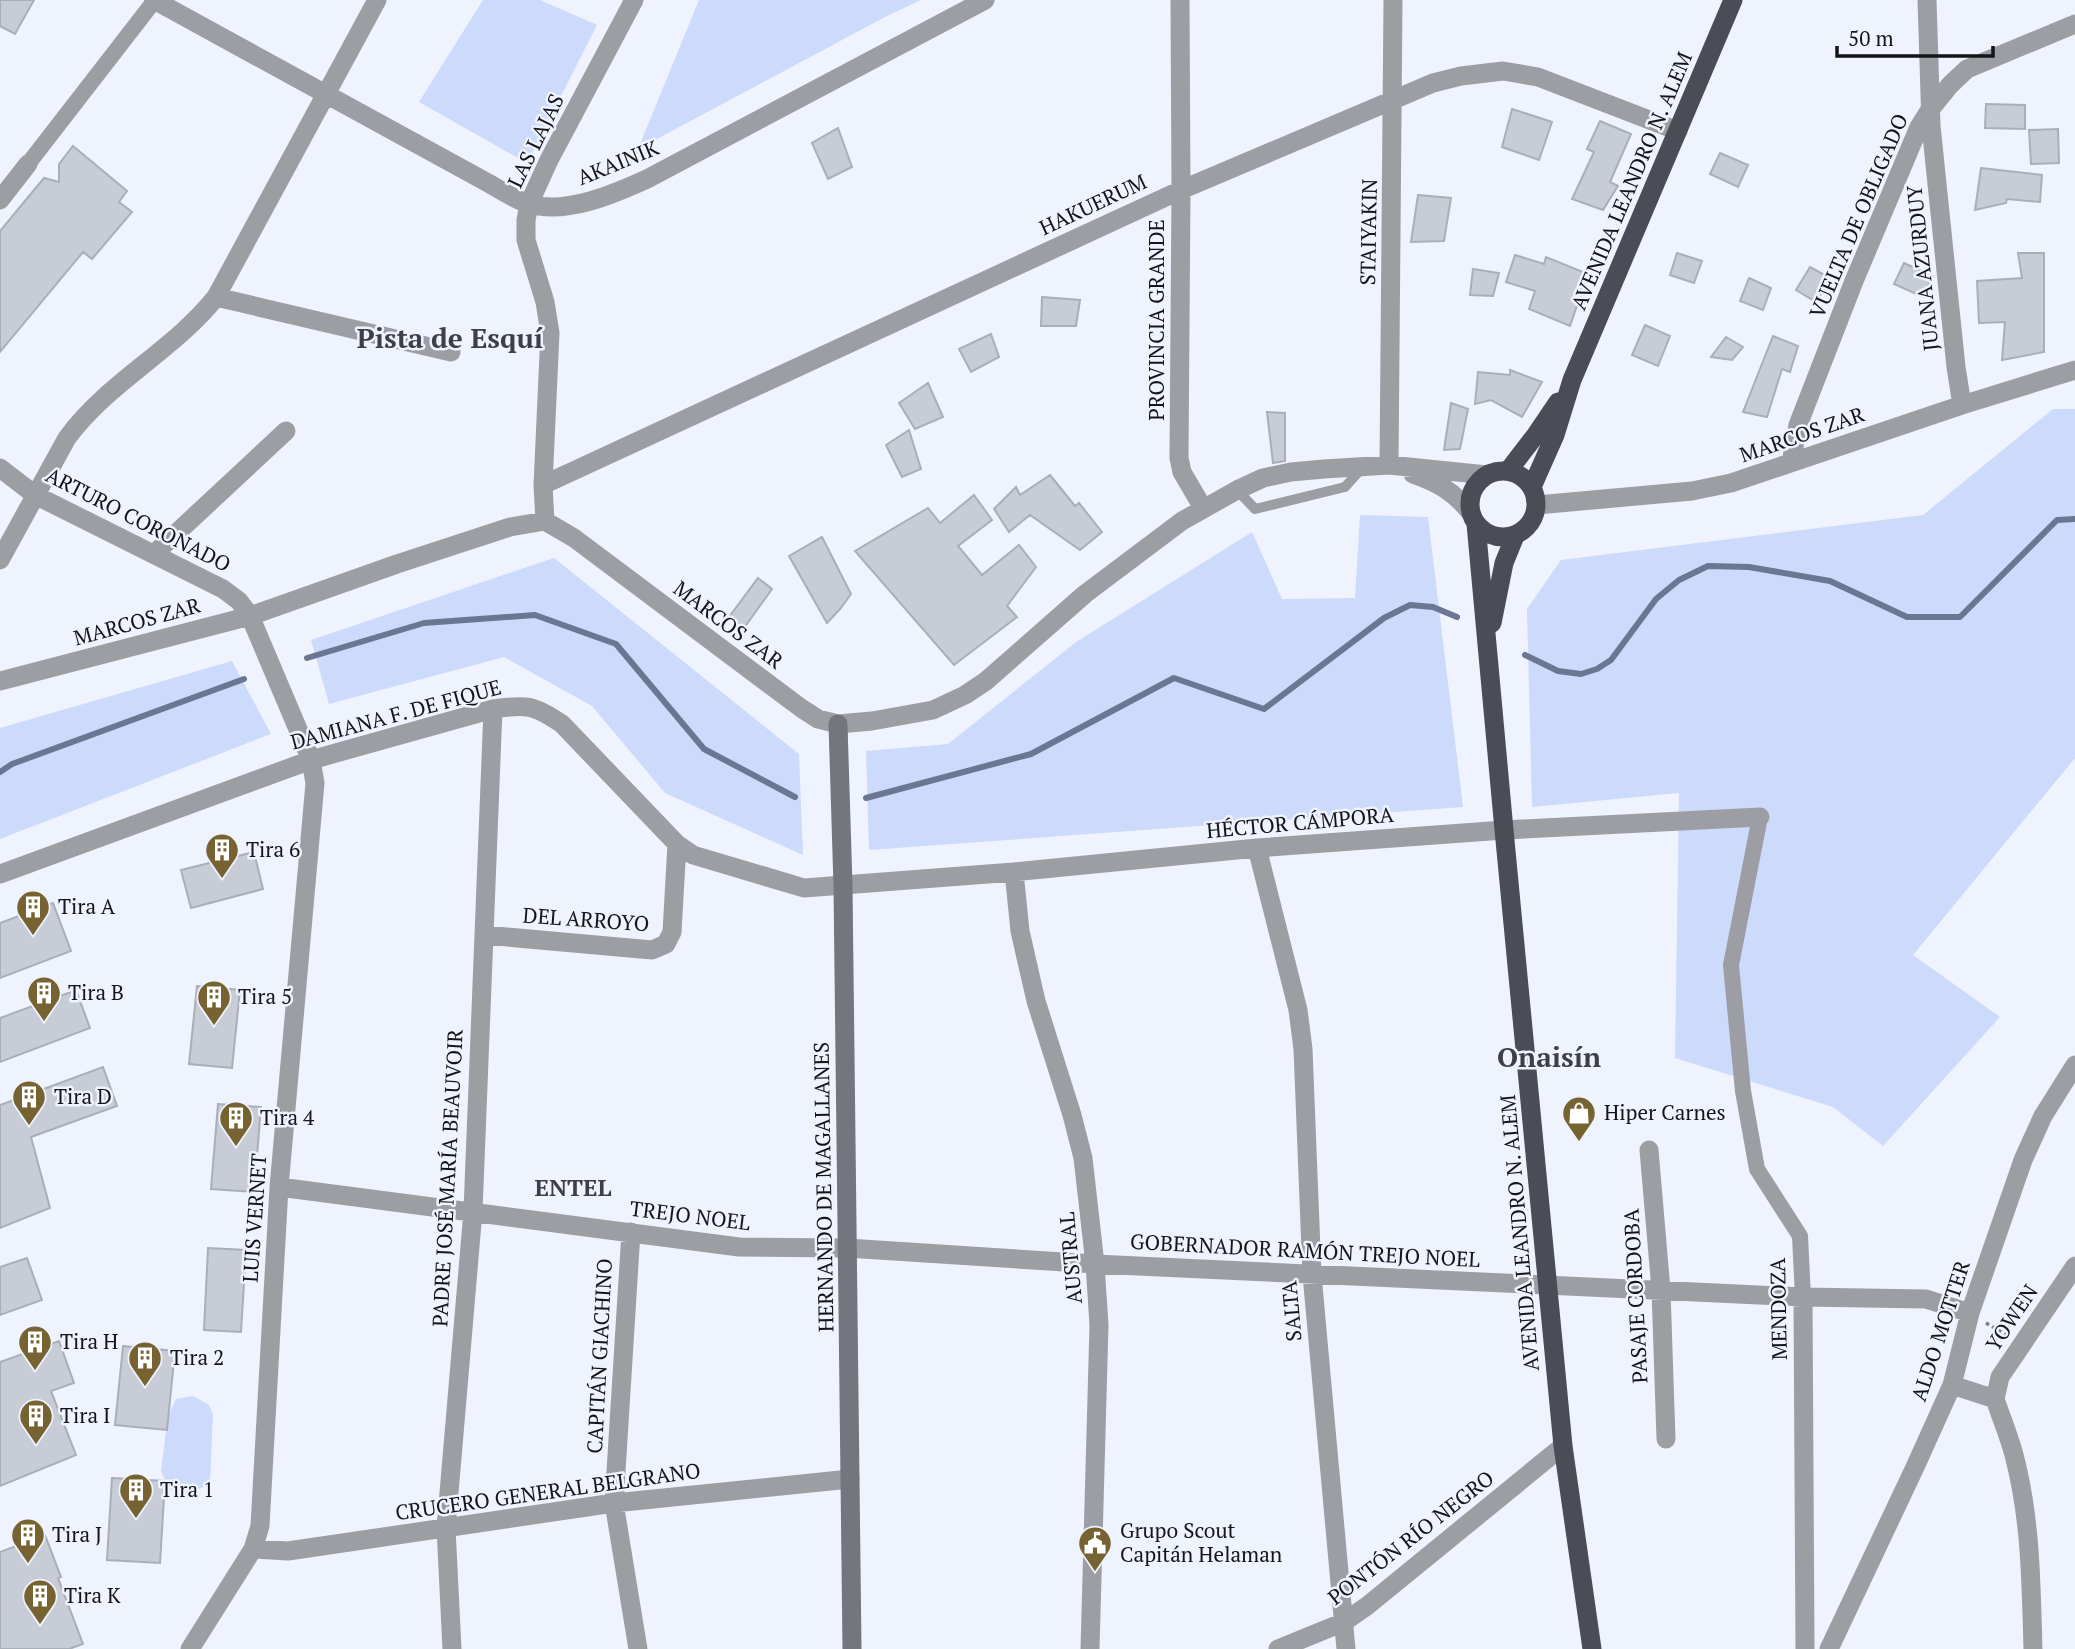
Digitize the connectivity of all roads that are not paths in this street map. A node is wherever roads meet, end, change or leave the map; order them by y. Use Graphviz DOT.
graph roads {
  1 [pos="154,0"];
  2 [pos="377,0"];
  3 [pos="634,0"];
  4 [pos="985,0"];
  5 [pos="1180,0"];
  6 [pos="1394,0"];
  7 [pos="1733,0"];
  8 [pos="1927,0"];
  9 [pos="2075,24"];
  10 [pos="324,95"];
  11 [pos="1393,100"];
  12 [pos="1931,109"];
  13 [pos="1678,131"];
  14 [pos="28,164"];
  15 [pos="1181,190"];
  16 [pos="0,200"];
  17 [pos="529,204"];
  18 [pos="216,297"];
  19 [pos="451,352"];
  20 [pos="2075,370"];
  21 [pos="1572,380"];
  22 [pos="1962,405"];
  23 [pos="286,431"];
  24 [pos="1791,463"];
  25 [pos="1389,465"];
  26 [pos="1363,466"];
  27 [pos="0,468"];
  28 [pos="1508,471"];
  29 [pos="1487,475"];
  30 [pos="543,485"];
  31 [pos="1237,489"];
  32 [pos="35,495"];
  33 [pos="1534,496"];
  34 [pos="1203,508"];
  35 [pos="1474,519"];
  36 [pos="545,521"];
  37 [pos="1515,536"];
  38 [pos="154,554"];
  39 [pos="0,560"];
  40 [pos="250,617"];
  41 [pos="1488,645"];
  42 [pos="0,681"];
  43 [pos="493,709"];
  44 [pos="838,724"];
  45 [pos="312,760"];
  46 [pos="1760,817"];
  47 [pos="1503,830"];
  48 [pos="677,844"];
  49 [pos="1257,848"];
  50 [pos="1014,872"];
  51 [pos="0,874"];
  52 [pos="843,886"];
  53 [pos="484,935"];
  54 [pos="2075,1065"];
  55 [pos="1649,1150"];
  56 [pos="279,1187"];
  57 [pos="472,1211"];
  58 [pos="631,1232"];
  59 [pos="847,1248"];
  60 [pos="1095,1264"];
  61 [pos="2075,1266"];
  62 [pos="1312,1275"];
  63 [pos="1549,1284"];
  64 [pos="1661,1290"];
  65 [pos="1803,1297"];
  66 [pos="1970,1312"];
  67 [pos="1952,1385"];
  68 [pos="1994,1399"];
  69 [pos="1666,1438"];
  70 [pos="1563,1446"];
  71 [pos="850,1479"];
  72 [pos="614,1503"];
  73 [pos="446,1528"];
  74 [pos="253,1549"];
  75 [pos="1344,1622"];
  76 [pos="190,1649"];
  77 [pos="452,1649"];
  78 [pos="638,1649"];
  79 [pos="852,1649"];
  80 [pos="1090,1649"];
  81 [pos="1278,1649"];
  82 [pos="1346,1649"];
  83 [pos="1592,1649"];
  84 [pos="1805,1649"];
  85 [pos="1829,1649"];
  86 [pos="2033,1649"];
  1 -- 10 [label="street, AKAINIK"];
  1 -- 14 [label="street"];
  2 -- 10 [label="street"];
  3 -- 17 [label="street, LAS LAJAS"];
  4 -- 17 [label="street, AKAINIK"];
  5 -- 15 [label="street, PROVINCIA GRANDE"];
  6 -- 11 [label="street, STAIYAKIN"];
  7 -- 13 [label="highway, AVENIDA LEANDRO N. ALEM"];
  8 -- 12 [label="street, JUANA AZURDUY"];
  9 -- 12 [label="street, VUELTA DE OBLIGADO"];
  10 -- 17 [label="street, AKAINIK"];
  10 -- 18 [label="street"];
  11 -- 13 [label="street, HAKUERUM"];
  11 -- 15 [label="street, HAKUERUM"];
  11 -- 25 [label="street, STAIYAKIN"];
  12 -- 22 [label="street, JUANA AZURDUY"];
  12 -- 24 [label="street, VUELTA DE OBLIGADO"];
  13 -- 21 [label="highway, AVENIDA LEANDRO N. ALEM"];
  14 -- 16 [label="street"];
  15 -- 30 [label="street, HAKUERUM"];
  15 -- 34 [label="street, PROVINCIA GRANDE"];
  17 -- 30 [label="street, LAS LAJAS"];
  18 -- 19 [label="street"];
  18 -- 32 [label="street"];
  20 -- 22 [label="street, MARCOS ZAR"];
  21 -- 28 [label="highway, AVENIDA LEANDRO N. ALEM"];
  21 -- 33 [label="highway, AVENIDA LEANDRO N. ALEM"];
  22 -- 24 [label="street, MARCOS ZAR"];
  23 -- 38 [label="street"];
  24 -- 33 [label="street, MARCOS ZAR"];
  25 -- 26 [label="street, MARCOS ZAR"];
  25 -- 29 [label="street, MARCOS ZAR"];
  25 -- 35 [label="street, MARCOS ZAR"];
  26 -- 31 [label="street, MARCOS ZAR"];
  26 -- 31 [label="lane"];
  27 -- 32 [label="street, ARTURO CORONADO"];
  28 -- 29 [label="highway"];
  28 -- 33 [label="highway"];
  29 -- 35 [label="highway, AVENIDA LEANDRO N. ALEM"];
  30 -- 36 [label="street, LAS LAJAS"];
  31 -- 34 [label="street, MARCOS ZAR"];
  32 -- 38 [label="street, ARTURO CORONADO"];
  32 -- 39 [label="street"];
  33 -- 37 [label="highway, AVENIDA LEANDRO N. ALEM"];
  34 -- 44 [label="street, MARCOS ZAR"];
  35 -- 37 [label="highway"];
  35 -- 41 [label="highway, AVENIDA LEANDRO N. ALEM"];
  36 -- 40 [label="street, MARCOS ZAR"];
  36 -- 44 [label="street, MARCOS ZAR"];
  37 -- 41 [label="highway, AVENIDA LEANDRO N. ALEM"];
  38 -- 40 [label="street, ARTURO CORONADO"];
  40 -- 42 [label="street, MARCOS ZAR"];
  40 -- 45 [label="street, LUIS VERNET"];
  41 -- 47 [label="highway, AVENIDA LEANDRO N. ALEM"];
  43 -- 45 [label="street, DAMIANA F. DE FIQUE"];
  43 -- 48 [label="street, DAMIANA F. DE FIQUE"];
  43 -- 53 [label="street, PADRE JOSÉ MARÍA BEAUVOIR"];
  44 -- 52 [label="main road, HERNANDO DE MAGALLANES"];
  45 -- 51 [label="street, DAMIANA F. DE FIQUE"];
  45 -- 56 [label="street, LUIS VERNET"];
  46 -- 47 [label="street, HÉCTOR CÁMPORA"];
  46 -- 65 [label="street, MENDOZA"];
  47 -- 49 [label="street, HÉCTOR CÁMPORA"];
  47 -- 63 [label="highway, AVENIDA LEANDRO N. ALEM"];
  48 -- 52 [label="street, DAMIANA F. DE FIQUE"];
  48 -- 53 [label="street, DEL ARROYO"];
  49 -- 50 [label="street, HÉCTOR CÁMPORA"];
  49 -- 62 [label="street, SALTA"];
  50 -- 52 [label="street, HÉCTOR CÁMPORA"];
  50 -- 60 [label="street, AUSTRAL"];
  52 -- 59 [label="main road, HERNANDO DE MAGALLANES"];
  53 -- 57 [label="street, PADRE JOSÉ MARÍA BEAUVOIR"];
  54 -- 66 [label="street, ALDO MOTTER"];
  55 -- 64 [label="street, PASAJE CORDOBA"];
  56 -- 57 [label="street, TREJO NOEL"];
  56 -- 74 [label="street, LUIS VERNET"];
  57 -- 58 [label="street, TREJO NOEL"];
  57 -- 73 [label="street, PADRE JOSÉ MARÍA BEAUVOIR"];
  58 -- 59 [label="street, TREJO NOEL"];
  58 -- 72 [label="street, CAPITÁN GIACHINO"];
  59 -- 60 [label="street, GOBERNADOR RAMÓN TREJO NOEL"];
  59 -- 71 [label="main road, HERNANDO DE MAGALLANES"];
  60 -- 62 [label="street, GOBERNADOR RAMÓN TREJO NOEL"];
  60 -- 80 [label="street, AUSTRAL"];
  61 -- 68 [label="street, YOWEN"];
  62 -- 63 [label="street, GOBERNADOR RAMÓN TREJO NOEL"];
  62 -- 75 [label="street, SALTA"];
  63 -- 64 [label="street, GOBERNADOR RAMÓN TREJO NOEL"];
  63 -- 70 [label="highway, AVENIDA LEANDRO N. ALEM"];
  64 -- 65 [label="street, GOBERNADOR RAMÓN TREJO NOEL"];
  64 -- 69 [label="street, PASAJE CORDOBA"];
  65 -- 66 [label="street, GOBERNADOR RAMÓN TREJO NOEL"];
  65 -- 84 [label="street, MENDOZA"];
  66 -- 67 [label="street, ALDO MOTTER"];
  67 -- 68 [label="street"];
  67 -- 85 [label="street, ALDO MOTTER"];
  68 -- 86 [label="street"];
  70 -- 75 [label="street, PONTÓN RÍO NEGRO"];
  70 -- 83 [label="highway, AVENIDA LEANDRO N. ALEM"];
  71 -- 72 [label="street, CRUCERO GENERAL BELGRANO"];
  71 -- 79 [label="main road, HERNANDO DE MAGALLANES"];
  72 -- 73 [label="street, CRUCERO GENERAL BELGRANO"];
  72 -- 78 [label="street, CAPITÁN GIACHINO"];
  73 -- 74 [label="street, CRUCERO GENERAL BELGRANO"];
  73 -- 77 [label="street, PADRE JOSÉ MARÍA BEAUVOIR"];
  74 -- 76 [label="street, LUIS VERNET"];
  75 -- 81 [label="street, PONTÓN RÍO NEGRO"];
  75 -- 82 [label="street, SALTA"];
}
